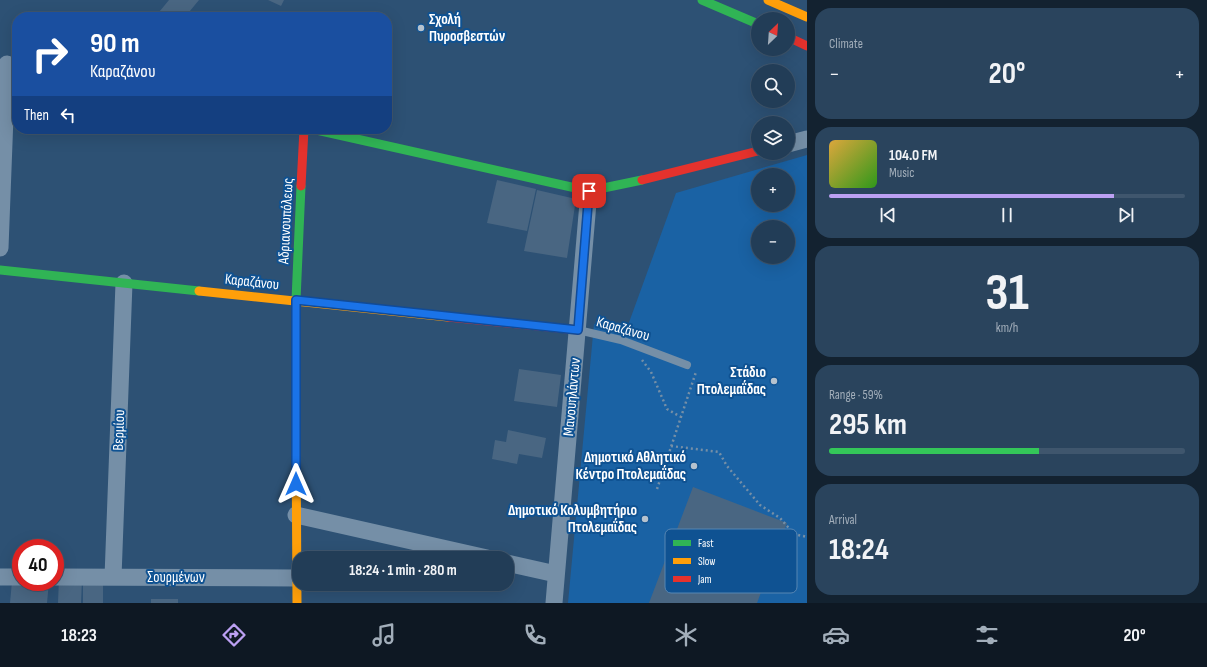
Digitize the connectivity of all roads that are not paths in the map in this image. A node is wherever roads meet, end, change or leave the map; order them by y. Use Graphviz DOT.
graph roads {
  1 [pos="702,0"];
  2 [pos="768,0"];
  3 [pos="807,17"];
  4 [pos="751,21"];
  5 [pos="795,40"];
  6 [pos="807,46"];
  7 [pos="8,64"];
  8 [pos="304,134"];
  9 [pos="334,134"];
  10 [pos="751,153"];
  11 [pos="589,191"];
  12 [pos="0,248"];
  13 [pos="0,270"];
  14 [pos="124,283"];
  15 [pos="296,300"];
  16 [pos="578,330"];
  17 [pos="687,365"];
  18 [pos="296,515"];
  19 [pos="296,551"];
  20 [pos="456,551"];
  21 [pos="514,564"];
  22 [pos="556,574"];
  23 [pos="0,577"];
  24 [pos="12,577"];
  25 [pos="64,577"];
  26 [pos="113,577"];
  27 [pos="292,578"];
  28 [pos="297,591"];
  29 [pos="297,603"];
  30 [pos="554,603"];
  1 -- 4 [label="street"];
  2 -- 3 [label="street"];
  5 -- 6 [label="street"];
  7 -- 12 [label="street"];
  8 -- 15 [label="street, Αδριανουπόλεως"];
  9 -- 11 [label="street"];
  10 -- 11 [label="street"];
  11 -- 16 [label="street, Μανουηλάντων"];
  13 -- 14 [label="street, Καραζάνου"];
  14 -- 15 [label="street, Καραζάνου"];
  14 -- 26 [label="street, Βερμίου"];
  15 -- 16 [label="street, Καραζάνου"];
  15 -- 18 [label="street, Αδριανουπόλεως"];
  16 -- 17 [label="lane, Καραζάνου"];
  16 -- 22 [label="street, Μανουηλάντων"];
  18 -- 19 [label="street, Αδριανουπόλεως"];
  18 -- 20 [label="street"];
  21 -- 22 [label="street"];
  22 -- 30 [label="street, Μανουηλάντων"];
  23 -- 24 [label="street"];
  25 -- 26 [label="street, Σουρμένων"];
  26 -- 27 [label="street, Σουρμένων"];
  28 -- 29 [label="street, Αδριανουπόλεως"];
}
